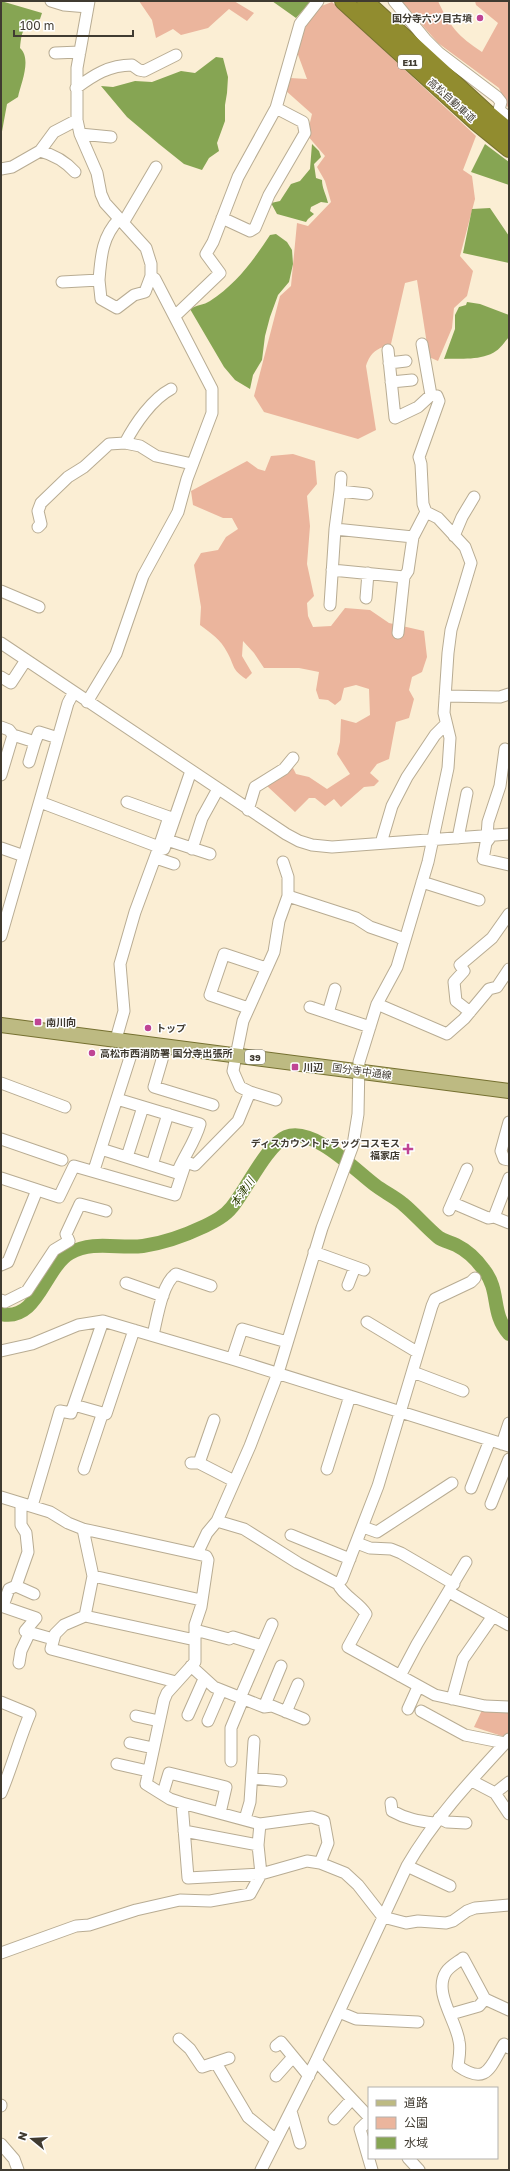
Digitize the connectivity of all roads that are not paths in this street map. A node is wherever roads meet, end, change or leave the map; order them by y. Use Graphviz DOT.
graph roads {
  1 [pos="51,1"];
  2 [pos="318,1"];
  3 [pos="343,1"];
  4 [pos="364,1"];
  5 [pos="394,1"];
  6 [pos="88,4"];
  7 [pos="80,52"];
  8 [pos="55,53"];
  9 [pos="176,55"];
  10 [pos="76,88"];
  11 [pos="276,108"];
  12 [pos="481,117"];
  13 [pos="509,118"];
  14 [pos="77,120"];
  15 [pos="509,131"];
  16 [pos="80,134"];
  17 [pos="111,137"];
  18 [pos="509,149"];
  19 [pos="40,151"];
  20 [pos="156,167"];
  21 [pos="1,169"];
  22 [pos="75,172"];
  23 [pos="222,218"];
  24 [pos="121,221"];
  25 [pos="150,276"];
  26 [pos="99,280"];
  27 [pos="62,282"];
  28 [pos="176,316"];
  29 [pos="422,344"];
  30 [pos="388,350"];
  31 [pos="406,361"];
  32 [pos="389,363"];
  33 [pos="412,380"];
  34 [pos="391,382"];
  35 [pos="171,389"];
  36 [pos="431,395"];
  37 [pos="125,443"];
  38 [pos="192,464"];
  39 [pos="341,477"];
  40 [pos="340,491"];
  41 [pos="367,494"];
  42 [pos="474,497"];
  43 [pos="426,512"];
  44 [pos="38,527"];
  45 [pos="335,529"];
  46 [pos="454,536"];
  47 [pos="413,537"];
  48 [pos="332,570"];
  49 [pos="368,573"];
  50 [pos="404,577"];
  51 [pos="1,591"];
  52 [pos="366,598"];
  53 [pos="330,605"];
  54 [pos="39,607"];
  55 [pos="398,633"];
  56 [pos="1,643"];
  57 [pos="26,660"];
  58 [pos="1,677"];
  59 [pos="74,692"];
  60 [pos="509,694"];
  61 [pos="445,696"];
  62 [pos="87,702"];
  63 [pos="446,724"];
  64 [pos="1,727"];
  65 [pos="13,735"];
  66 [pos="58,738"];
  67 [pos="35,742"];
  68 [pos="506,749"];
  69 [pos="292,758"];
  70 [pos="29,762"];
  71 [pos="2,770"];
  72 [pos="191,771"];
  73 [pos="504,786"];
  74 [pos="218,789"];
  75 [pos="467,793"];
  76 [pos="40,802"];
  77 [pos="127,802"];
  78 [pos="248,810"];
  79 [pos="509,834"];
  80 [pos="489,836"];
  81 [pos="458,838"];
  82 [pos="433,840"];
  83 [pos="381,843"];
  84 [pos="161,848"];
  85 [pos="1,849"];
  86 [pos="192,849"];
  87 [pos="210,854"];
  88 [pos="24,856"];
  89 [pos="283,862"];
  90 [pos="174,864"];
  91 [pos="509,865"];
  92 [pos="422,882"];
  93 [pos="288,896"];
  94 [pos="479,900"];
  95 [pos="509,914"];
  96 [pos="3,922"];
  97 [pos="1,936"];
  98 [pos="404,941"];
  99 [pos="266,968"];
  100 [pos="508,970"];
  101 [pos="483,981"];
  102 [pos="335,990"];
  103 [pos="377,1004"];
  104 [pos="310,1007"];
  105 [pos="248,1008"];
  106 [pos="470,1012"];
  107 [pos="328,1013"];
  108 [pos="1,1025"];
  109 [pos="370,1027"];
  110 [pos="116,1039"];
  111 [pos="135,1042"];
  112 [pos="166,1046"];
  113 [pos="238,1055"];
  114 [pos="358,1071"];
  115 [pos="1,1083"];
  116 [pos="509,1091"];
  117 [pos="250,1092"];
  118 [pos="117,1099"];
  119 [pos="276,1100"];
  120 [pos="213,1105"];
  121 [pos="65,1107"];
  122 [pos="143,1107"];
  123 [pos="168,1114"];
  124 [pos="509,1122"];
  125 [pos="1,1139"];
  126 [pos="101,1150"];
  127 [pos="127,1157"];
  128 [pos="62,1160"];
  129 [pos="509,1160"];
  130 [pos="152,1165"];
  131 [pos="95,1167"];
  132 [pos="468,1169"];
  133 [pos="1,1178"];
  134 [pos="509,1178"];
  135 [pos="37,1190"];
  136 [pos="106,1211"];
  137 [pos="494,1217"];
  138 [pos="509,1223"];
  139 [pos="314,1252"];
  140 [pos="1,1265"];
  141 [pos="475,1278"];
  142 [pos="126,1282"];
  143 [pos="348,1285"];
  144 [pos="211,1286"];
  145 [pos="163,1296"];
  146 [pos="1,1300"];
  147 [pos="103,1321"];
  148 [pos="367,1322"];
  149 [pos="134,1330"];
  150 [pos="153,1335"];
  151 [pos="287,1342"];
  152 [pos="1,1351"];
  153 [pos="417,1352"];
  154 [pos="232,1359"];
  155 [pos="413,1372"];
  156 [pos="278,1374"];
  157 [pos="463,1391"];
  158 [pos="350,1396"];
  159 [pos="74,1406"];
  160 [pos="401,1412"];
  161 [pos="102,1414"];
  162 [pos="214,1420"];
  163 [pos="509,1423"];
  164 [pos="490,1440"];
  165 [pos="506,1445"];
  166 [pos="509,1459"];
  167 [pos="84,1469"];
  168 [pos="327,1469"];
  169 [pos="234,1481"];
  170 [pos="452,1483"];
  171 [pos="471,1488"];
  172 [pos="1,1497"];
  173 [pos="491,1504"];
  174 [pos="26,1505"];
  175 [pos="218,1521"];
  176 [pos="363,1527"];
  177 [pos="83,1529"];
  178 [pos="291,1535"];
  179 [pos="357,1543"];
  180 [pos="197,1554"];
  181 [pos="350,1559"];
  182 [pos="466,1562"];
  183 [pos="93,1576"];
  184 [pos="338,1584"];
  185 [pos="16,1586"];
  186 [pos="452,1588"];
  187 [pos="34,1594"];
  188 [pos="201,1600"];
  189 [pos="2,1604"];
  190 [pos="85,1616"];
  191 [pos="493,1616"];
  192 [pos="272,1624"];
  193 [pos="509,1625"];
  194 [pos="30,1632"];
  195 [pos="195,1635"];
  196 [pos="53,1639"];
  197 [pos="262,1646"];
  198 [pos="19,1663"];
  199 [pos="192,1666"];
  200 [pos="281,1666"];
  201 [pos="400,1676"];
  202 [pos="204,1679"];
  203 [pos="176,1682"];
  204 [pos="298,1684"];
  205 [pos="418,1687"];
  206 [pos="221,1691"];
  207 [pos="241,1698"];
  208 [pos="452,1699"];
  209 [pos="1,1702"];
  210 [pos="264,1707"];
  211 [pos="509,1707"];
  212 [pos="408,1709"];
  213 [pos="421,1711"];
  214 [pos="286,1712"];
  215 [pos="188,1715"];
  216 [pos="136,1716"];
  217 [pos="304,1719"];
  218 [pos="159,1721"];
  219 [pos="208,1721"];
  220 [pos="254,1741"];
  221 [pos="507,1741"];
  222 [pos="130,1743"];
  223 [pos="153,1748"];
  224 [pos="231,1761"];
  225 [pos="117,1764"];
  226 [pos="148,1771"];
  227 [pos="252,1778"];
  228 [pos="281,1782"];
  229 [pos="472,1782"];
  230 [pos="509,1782"];
  231 [pos="1,1793"];
  232 [pos="164,1793"];
  233 [pos="495,1793"];
  234 [pos="182,1803"];
  235 [pos="391,1803"];
  236 [pos="220,1813"];
  237 [pos="509,1814"];
  238 [pos="245,1819"];
  239 [pos="437,1820"];
  240 [pos="466,1823"];
  241 [pos="260,1824"];
  242 [pos="184,1831"];
  243 [pos="258,1845"];
  244 [pos="320,1863"];
  245 [pos="407,1866"];
  246 [pos="261,1874"];
  247 [pos="450,1886"];
  248 [pos="509,1905"];
  249 [pos="383,1917"];
  250 [pos="1,1953"];
  251 [pos="485,1999"];
  252 [pos="509,2010"];
  253 [pos="339,2012"];
  254 [pos="451,2014"];
  255 [pos="418,2022"];
  256 [pos="179,2039"];
  257 [pos="276,2046"];
  258 [pos="509,2048"];
  259 [pos="293,2057"];
  260 [pos="229,2058"];
  261 [pos="316,2061"];
  262 [pos="216,2063"];
  263 [pos="276,2076"];
  264 [pos="309,2076"];
  265 [pos="352,2099"];
  266 [pos="291,2111"];
  267 [pos="368,2116"];
  268 [pos="334,2119"];
  269 [pos="368,2121"];
  270 [pos="276,2140"];
  271 [pos="300,2143"];
  272 [pos="1,2144"];
  273 [pos="368,2156"];
  274 [pos="369,2159"];
  275 [pos="409,2159"];
  276 [pos="18,2170"];
  277 [pos="261,2170"];
  278 [pos="372,2170"];
  279 [pos="419,2170"];
  1 -- 6 [label="street"];
  2 -- 11 [label="street"];
  3 -- 12 [label="highway, 高松自動車道 / E11"];
  4 -- 12 [label="highway, 高松自動車道 / E11"];
  5 -- 13 [label="street"];
  6 -- 7 [label="street"];
  7 -- 8 [label="street"];
  7 -- 10 [label="street"];
  9 -- 10 [label="street"];
  10 -- 14 [label="street"];
  11 -- 23 [label="street"];
  11 -- 23 [label="street"];
  12 -- 15 [label="highway, 高松自動車道 / E11"];
  12 -- 18 [label="highway, 高松自動車道 / E11"];
  14 -- 16 [label="street"];
  14 -- 19 [label="street"];
  16 -- 17 [label="street"];
  16 -- 24 [label="street"];
  19 -- 21 [label="street"];
  19 -- 22 [label="street"];
  20 -- 24 [label="street"];
  23 -- 28 [label="street"];
  24 -- 25 [label="street"];
  24 -- 26 [label="street"];
  25 -- 26 [label="street"];
  25 -- 28 [label="street"];
  26 -- 27 [label="street"];
  28 -- 38 [label="street"];
  29 -- 36 [label="street"];
  30 -- 32 [label="street"];
  31 -- 32 [label="street"];
  32 -- 34 [label="street"];
  33 -- 34 [label="street"];
  34 -- 36 [label="street"];
  35 -- 37 [label="street"];
  36 -- 43 [label="street"];
  37 -- 38 [label="street"];
  37 -- 44 [label="street"];
  38 -- 62 [label="street"];
  39 -- 40 [label="street"];
  40 -- 41 [label="street"];
  40 -- 45 [label="street"];
  42 -- 46 [label="street"];
  43 -- 46 [label="street"];
  43 -- 47 [label="street"];
  45 -- 47 [label="street"];
  45 -- 48 [label="street"];
  46 -- 61 [label="street"];
  47 -- 50 [label="street"];
  48 -- 49 [label="street"];
  48 -- 53 [label="street"];
  49 -- 50 [label="street"];
  49 -- 52 [label="street"];
  50 -- 55 [label="street"];
  51 -- 54 [label="street"];
  56 -- 57 [label="street"];
  57 -- 58 [label="street"];
  57 -- 59 [label="street"];
  59 -- 62 [label="street"];
  59 -- 66 [label="street"];
  60 -- 61 [label="street"];
  61 -- 63 [label="street"];
  62 -- 72 [label="street"];
  63 -- 82 [label="street"];
  63 -- 83 [label="street"];
  64 -- 65 [label="street"];
  65 -- 67 [label="street"];
  65 -- 71 [label="street"];
  66 -- 67 [label="street"];
  66 -- 76 [label="street"];
  67 -- 70 [label="street"];
  68 -- 73 [label="street"];
  69 -- 78 [label="street"];
  72 -- 74 [label="street"];
  72 -- 84 [label="street"];
  73 -- 80 [label="street"];
  74 -- 78 [label="street"];
  74 -- 86 [label="street"];
  75 -- 81 [label="street"];
  76 -- 84 [label="street"];
  76 -- 88 [label="street"];
  77 -- 84 [label="street"];
  78 -- 83 [label="street"];
  79 -- 80 [label="street"];
  80 -- 81 [label="street"];
  80 -- 91 [label="street"];
  81 -- 82 [label="street"];
  82 -- 83 [label="street"];
  82 -- 92 [label="street"];
  84 -- 86 [label="street"];
  84 -- 90 [label="street"];
  84 -- 110 [label="street"];
  85 -- 88 [label="street"];
  86 -- 87 [label="street"];
  88 -- 96 [label="street"];
  89 -- 93 [label="street"];
  92 -- 94 [label="street"];
  92 -- 98 [label="street"];
  93 -- 98 [label="street"];
  93 -- 99 [label="street"];
  95 -- 106 [label="street"];
  96 -- 97 [label="street"];
  98 -- 103 [label="street"];
  99 -- 105 [label="street"];
  99 -- 105 [label="street"];
  100 -- 101 [label="street"];
  100 -- 106 [label="street"];
  102 -- 107 [label="street"];
  103 -- 106 [label="street"];
  103 -- 109 [label="street"];
  104 -- 107 [label="street"];
  105 -- 113 [label="street"];
  107 -- 109 [label="street"];
  108 -- 110 [label="main road, 国分寺中通線 / 39"];
  109 -- 114 [label="street"];
  110 -- 111 [label="main road, 国分寺中通線 / 39"];
  111 -- 112 [label="main road, 国分寺中通線 / 39"];
  111 -- 118 [label="street"];
  112 -- 113 [label="main road, 国分寺中通線 / 39"];
  112 -- 120 [label="street"];
  113 -- 114 [label="main road, 国分寺中通線 / 39"];
  113 -- 117 [label="street"];
  114 -- 116 [label="main road, 国分寺中通線 / 39"];
  114 -- 139 [label="street"];
  115 -- 121 [label="street"];
  117 -- 119 [label="street"];
  117 -- 135 [label="street"];
  118 -- 122 [label="street"];
  118 -- 126 [label="street"];
  122 -- 123 [label="street"];
  122 -- 127 [label="street"];
  123 -- 130 [label="street"];
  123 -- 130 [label="street"];
  124 -- 129 [label="street"];
  125 -- 128 [label="street"];
  126 -- 127 [label="street"];
  126 -- 131 [label="street"];
  127 -- 130 [label="street"];
  132 -- 137 [label="street"];
  133 -- 135 [label="street"];
  134 -- 137 [label="street"];
  135 -- 140 [label="street"];
  136 -- 146 [label="street"];
  137 -- 138 [label="street"];
  139 -- 143 [label="street"];
  139 -- 151 [label="street"];
  141 -- 153 [label="street"];
  142 -- 145 [label="street"];
  144 -- 145 [label="street"];
  145 -- 150 [label="street"];
  147 -- 149 [label="street"];
  147 -- 152 [label="street"];
  147 -- 159 [label="street"];
  148 -- 153 [label="street"];
  149 -- 150 [label="street"];
  149 -- 161 [label="street"];
  150 -- 154 [label="street"];
  151 -- 154 [label="street"];
  151 -- 156 [label="street"];
  153 -- 155 [label="street"];
  154 -- 156 [label="street"];
  155 -- 157 [label="street"];
  155 -- 160 [label="street"];
  156 -- 158 [label="street"];
  156 -- 169 [label="street"];
  158 -- 160 [label="street"];
  158 -- 168 [label="street"];
  159 -- 161 [label="street"];
  159 -- 174 [label="street"];
  160 -- 164 [label="street"];
  160 -- 176 [label="street"];
  161 -- 167 [label="street"];
  162 -- 169 [label="street"];
  163 -- 165 [label="street"];
  164 -- 165 [label="street"];
  164 -- 171 [label="street"];
  166 -- 173 [label="street"];
  169 -- 175 [label="street"];
  170 -- 176 [label="street"];
  172 -- 174 [label="street"];
  174 -- 177 [label="street"];
  174 -- 185 [label="street"];
  175 -- 180 [label="street"];
  175 -- 184 [label="street"];
  176 -- 179 [label="street"];
  177 -- 180 [label="street"];
  177 -- 183 [label="street"];
  178 -- 181 [label="street"];
  179 -- 181 [label="street"];
  179 -- 186 [label="street"];
  180 -- 188 [label="street"];
  181 -- 184 [label="street"];
  182 -- 186 [label="street"];
  183 -- 188 [label="street"];
  183 -- 190 [label="street"];
  184 -- 201 [label="street"];
  185 -- 187 [label="street"];
  185 -- 189 [label="street"];
  186 -- 191 [label="street"];
  186 -- 201 [label="street"];
  188 -- 195 [label="street"];
  189 -- 194 [label="street"];
  190 -- 195 [label="street"];
  190 -- 196 [label="street"];
  191 -- 193 [label="street"];
  191 -- 208 [label="street"];
  192 -- 197 [label="street"];
  194 -- 196 [label="street"];
  194 -- 198 [label="street"];
  195 -- 197 [label="street"];
  195 -- 199 [label="street"];
  196 -- 203 [label="street"];
  197 -- 207 [label="street"];
  199 -- 202 [label="street"];
  199 -- 203 [label="street"];
  200 -- 210 [label="street"];
  201 -- 205 [label="street"];
  202 -- 206 [label="street"];
  202 -- 215 [label="street"];
  203 -- 218 [label="street"];
  204 -- 214 [label="street"];
  205 -- 208 [label="street"];
  205 -- 212 [label="street"];
  206 -- 207 [label="street"];
  206 -- 219 [label="street"];
  207 -- 210 [label="street"];
  207 -- 224 [label="street"];
  208 -- 211 [label="street"];
  209 -- 231 [label="street"];
  210 -- 214 [label="street"];
  213 -- 221 [label="street"];
  214 -- 217 [label="street"];
  216 -- 218 [label="street"];
  218 -- 223 [label="street"];
  220 -- 227 [label="street"];
  221 -- 229 [label="street"];
  222 -- 223 [label="street"];
  223 -- 226 [label="street"];
  225 -- 226 [label="street"];
  226 -- 232 [label="street"];
  227 -- 228 [label="street"];
  227 -- 238 [label="street"];
  229 -- 233 [label="street"];
  229 -- 239 [label="street"];
  230 -- 233 [label="street"];
  232 -- 234 [label="street"];
  232 -- 236 [label="street"];
  233 -- 237 [label="street"];
  234 -- 236 [label="street"];
  234 -- 242 [label="street"];
  235 -- 239 [label="street"];
  236 -- 238 [label="street"];
  238 -- 241 [label="street"];
  239 -- 240 [label="street"];
  239 -- 245 [label="street"];
  241 -- 243 [label="street"];
  241 -- 244 [label="street"];
  242 -- 243 [label="street"];
  242 -- 246 [label="street"];
  243 -- 246 [label="street"];
  244 -- 246 [label="street"];
  244 -- 249 [label="street"];
  245 -- 247 [label="street"];
  245 -- 249 [label="street"];
  246 -- 250 [label="street"];
  248 -- 249 [label="street"];
  249 -- 253 [label="street"];
  251 -- 252 [label="street"];
  251 -- 254 [label="street"];
  251 -- 254 [label="street"];
  253 -- 255 [label="street"];
  253 -- 261 [label="street"];
  254 -- 258 [label="street"];
  256 -- 262 [label="street"];
  257 -- 259 [label="street"];
  259 -- 263 [label="street"];
  259 -- 264 [label="street"];
  260 -- 262 [label="street"];
  261 -- 264 [label="street"];
  261 -- 265 [label="street"];
  262 -- 270 [label="street"];
  264 -- 266 [label="street"];
  265 -- 267 [label="street"];
  265 -- 268 [label="street"];
  266 -- 270 [label="street"];
  266 -- 271 [label="street"];
  269 -- 273 [label="street"];
  270 -- 277 [label="street"];
  272 -- 276 [label="street"];
  274 -- 278 [label="street"];
  275 -- 279 [label="street"];
}
